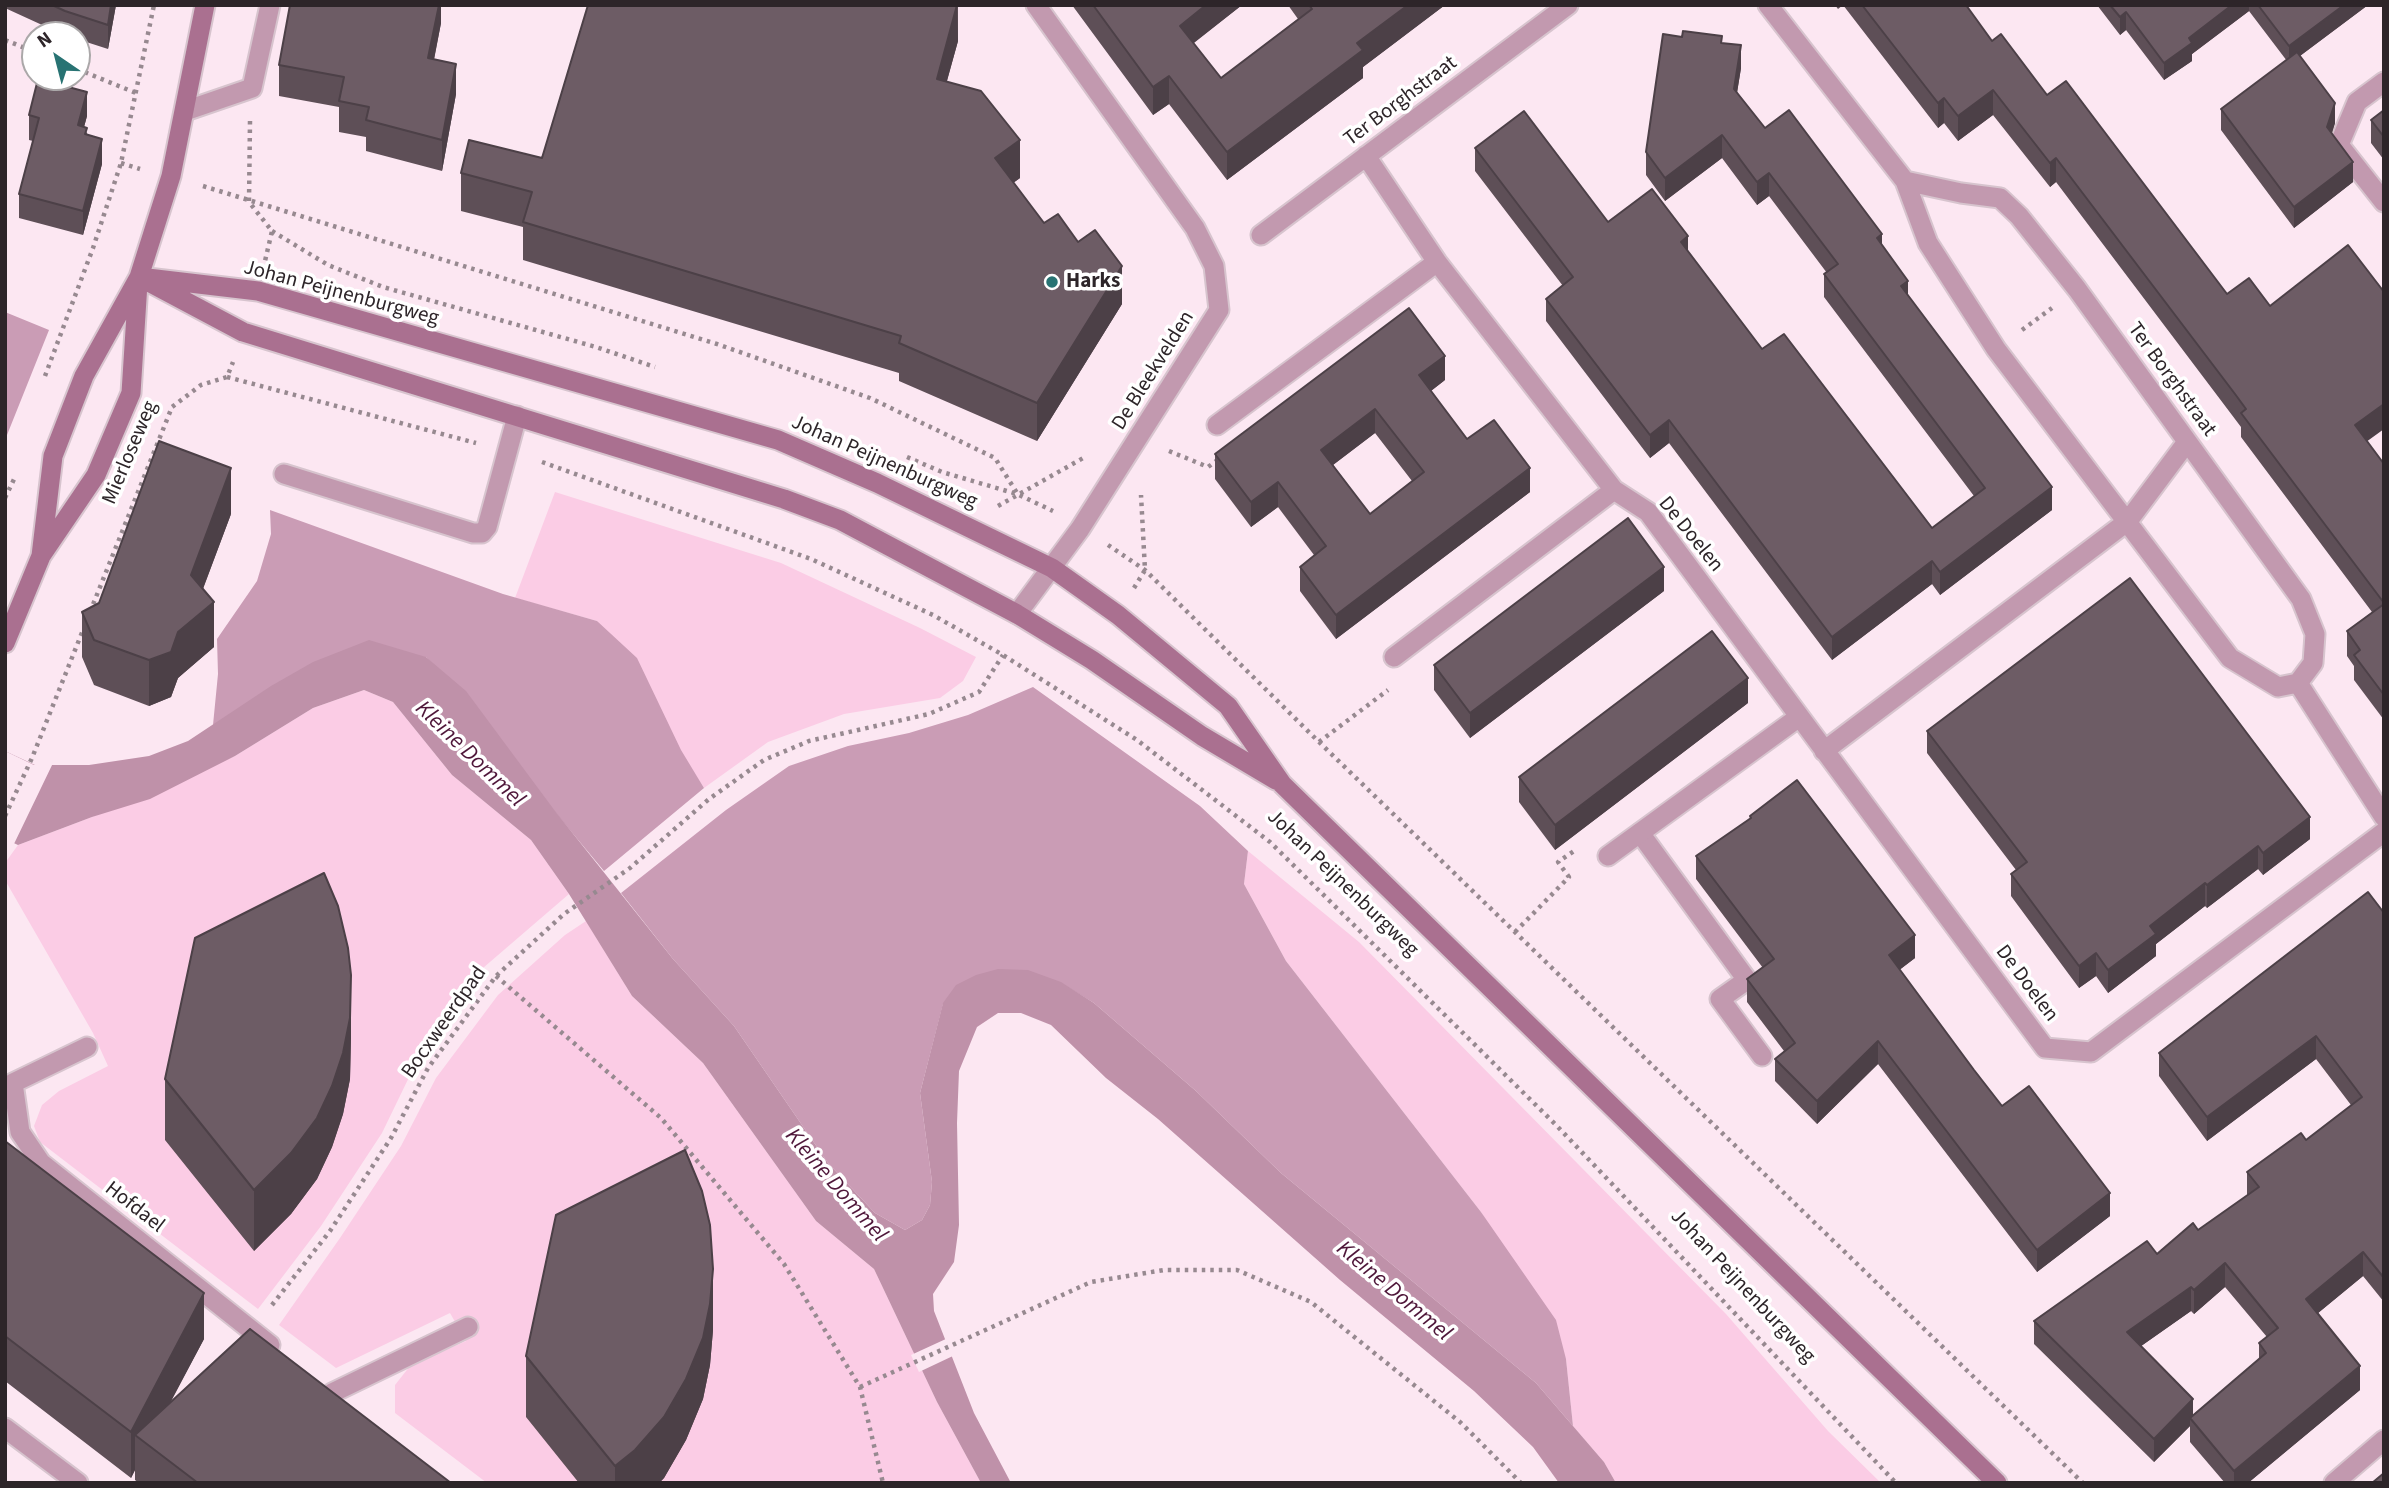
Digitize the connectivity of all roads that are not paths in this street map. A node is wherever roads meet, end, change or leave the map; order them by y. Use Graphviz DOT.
graph roads {
  1 [pos="205,5"];
  2 [pos="270,5"];
  3 [pos="1036,5"];
  4 [pos="1568,5"];
  5 [pos="1768,5"];
  6 [pos="2384,82"];
  7 [pos="185,111"];
  8 [pos="1366,156"];
  9 [pos="1905,181"];
  10 [pos="2384,202"];
  11 [pos="1261,234"];
  12 [pos="1437,261"];
  13 [pos="139,277"];
  14 [pos="517,416"];
  15 [pos="1217,425"];
  16 [pos="2187,442"];
  17 [pos="284,474"];
  18 [pos="1614,490"];
  19 [pos="2128,521"];
  20 [pos="41,556"];
  21 [pos="1052,568"];
  22 [pos="1017,614"];
  23 [pos="5,643"];
  24 [pos="1394,657"];
  25 [pos="2298,683"];
  26 [pos="1799,717"];
  27 [pos="1824,751"];
  28 [pos="1282,784"];
  29 [pos="2384,817"];
  30 [pos="2384,832"];
  31 [pos="1640,833"];
  32 [pos="1608,856"];
  33 [pos="87,1046"];
  34 [pos="1762,1056"];
  35 [pos="468,1327"];
  36 [pos="282,1354"];
  37 [pos="353,1409"];
  38 [pos="5,1428"];
  39 [pos="2384,1440"];
  40 [pos="78,1483"];
  41 [pos="1997,1483"];
  42 [pos="2334,1483"];
  1 -- 7 [label="main road, Mierloseweg"];
  2 -- 7 [label="street"];
  3 -- 21 [label="street, De Bleekvelden"];
  4 -- 8 [label="street, Ter Borghstraat"];
  5 -- 9 [label="street"];
  6 -- 10 [label="street"];
  7 -- 13 [label="main road, Mierloseweg"];
  8 -- 11 [label="street, Ter Borghstraat"];
  8 -- 12 [label="street, De Doelen"];
  9 -- 16 [label="street, Ter Borghstraat"];
  9 -- 19 [label="street"];
  12 -- 15 [label="street"];
  12 -- 18 [label="street, De Doelen"];
  13 -- 14 [label="main road, Johan Peijnenburgweg"];
  13 -- 20 [label="main road, Mierloseweg"];
  13 -- 20 [label="main road, Mierloseweg"];
  13 -- 21 [label="main road, Johan Peijnenburgweg"];
  14 -- 17 [label="street"];
  14 -- 22 [label="main road, Johan Peijnenburgweg"];
  16 -- 19 [label="street"];
  16 -- 25 [label="street, Ter Borghstraat"];
  18 -- 24 [label="street"];
  18 -- 26 [label="street, De Doelen"];
  19 -- 25 [label="street"];
  19 -- 27 [label="street"];
  20 -- 23 [label="main road, Mierloseweg"];
  21 -- 22 [label="street, De Bleekvelden"];
  21 -- 28 [label="main road, Johan Peijnenburgweg"];
  22 -- 28 [label="main road, Johan Peijnenburgweg"];
  25 -- 29 [label="street"];
  26 -- 27 [label="street, De Doelen"];
  26 -- 31 [label="street"];
  27 -- 30 [label="street, De Doelen"];
  28 -- 41 [label="main road, Johan Peijnenburgweg"];
  31 -- 32 [label="street"];
  31 -- 34 [label="street"];
  33 -- 36 [label="street, Hofdael"];
  35 -- 37 [label="street"];
  38 -- 40 [label="street"];
  39 -- 42 [label="street"];
}
